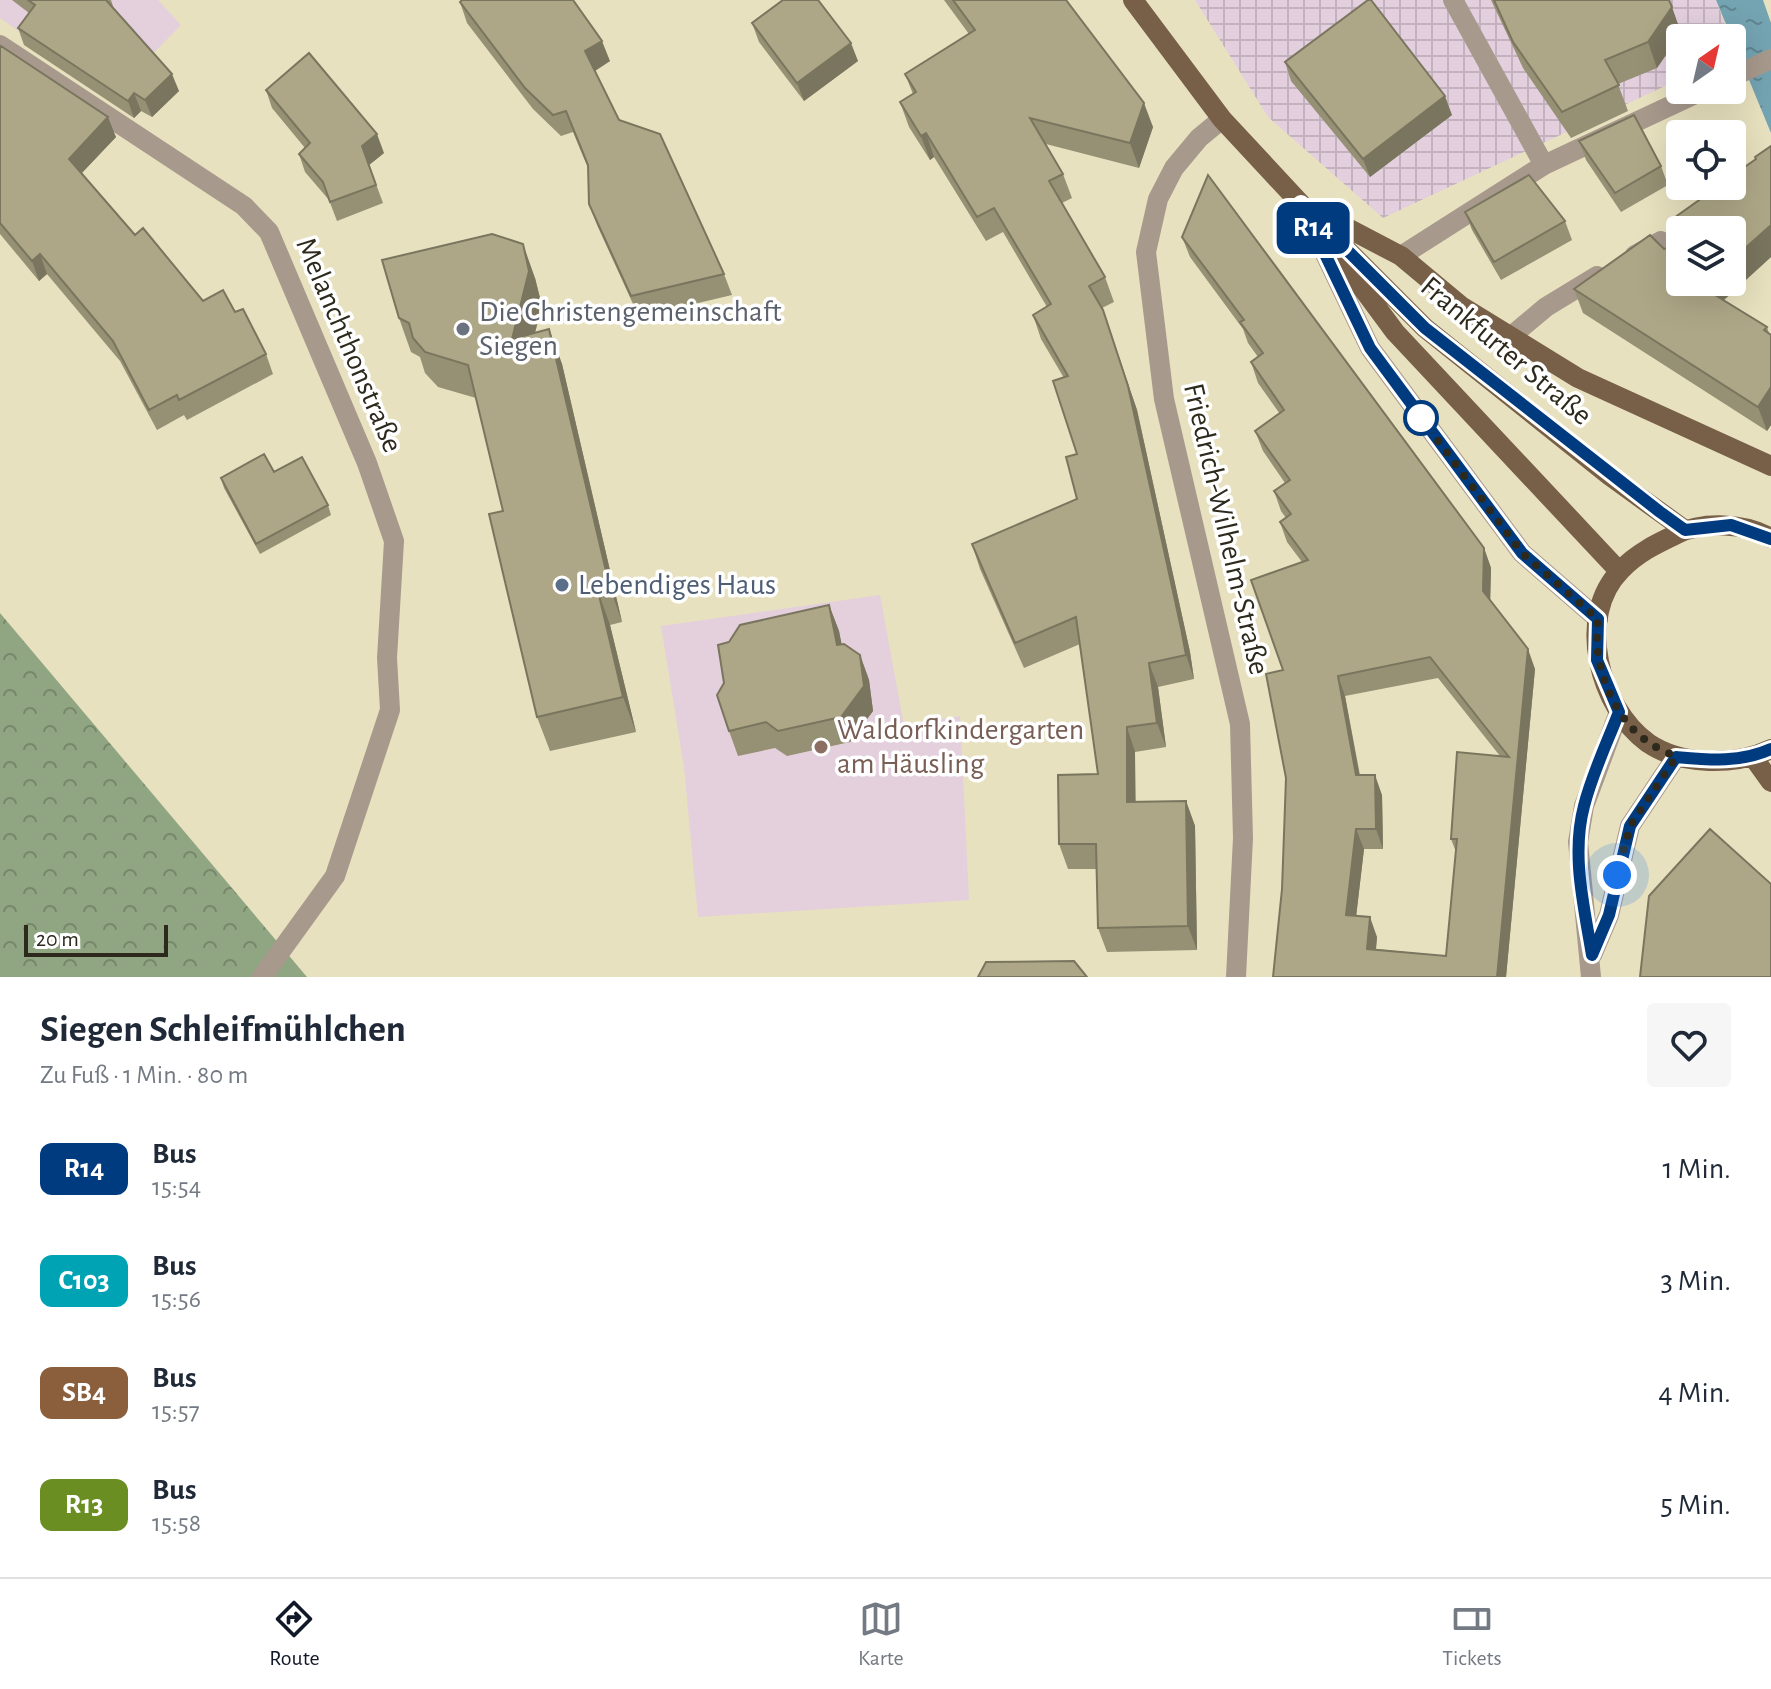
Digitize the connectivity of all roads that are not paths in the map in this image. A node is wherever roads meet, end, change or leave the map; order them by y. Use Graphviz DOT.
graph roads {
  1 [pos="1133,0"];
  2 [pos="1453,0"];
  3 [pos="0,45"];
  4 [pos="1771,59"];
  5 [pos="1746,70"];
  6 [pos="1674,104"];
  7 [pos="1222,119"];
  8 [pos="1544,165"];
  9 [pos="1301,204"];
  10 [pos="1666,247"];
  11 [pos="1401,256"];
  12 [pos="1509,338"];
  13 [pos="1771,466"];
  14 [pos="1685,530"];
  15 [pos="1771,538"];
  16 [pos="1619,571"];
  17 [pos="1598,619"];
  18 [pos="1619,712"];
  19 [pos="1762,753"];
  20 [pos="1676,757"];
  21 [pos="1771,782"];
  22 [pos="1592,955"];
  23 [pos="262,977"];
  24 [pos="1236,977"];
  25 [pos="1591,977"];
  1 -- 7 [label="main road, Frankfurter Straße"];
  2 -- 8 [label="street"];
  3 -- 23 [label="street, Melanchthonstraße"];
  4 -- 5 [label="street"];
  6 -- 8 [label="street"];
  7 -- 9 [label="main road, Frankfurter Straße"];
  7 -- 24 [label="street, Friedrich-Wilhelm-Straße"];
  8 -- 11 [label="street"];
  9 -- 11 [label="main road"];
  9 -- 14 [label="main road, Frankfurter Straße"];
  9 -- 16 [label="main road, Frankfurter Straße"];
  9 -- 17 [label="street, Frankfurter Straße"];
  10 -- 12 [label="street"];
  11 -- 12 [label="main road"];
  12 -- 13 [label="main road"];
  14 -- 15 [label="main road"];
  14 -- 16 [label="main road"];
  16 -- 17 [label="main road"];
  17 -- 18 [label="main road"];
  18 -- 20 [label="main road"];
  18 -- 22 [label="street"];
  19 -- 20 [label="main road"];
  19 -- 21 [label="main road"];
  20 -- 22 [label="street"];
  22 -- 25 [label="street"];
}
